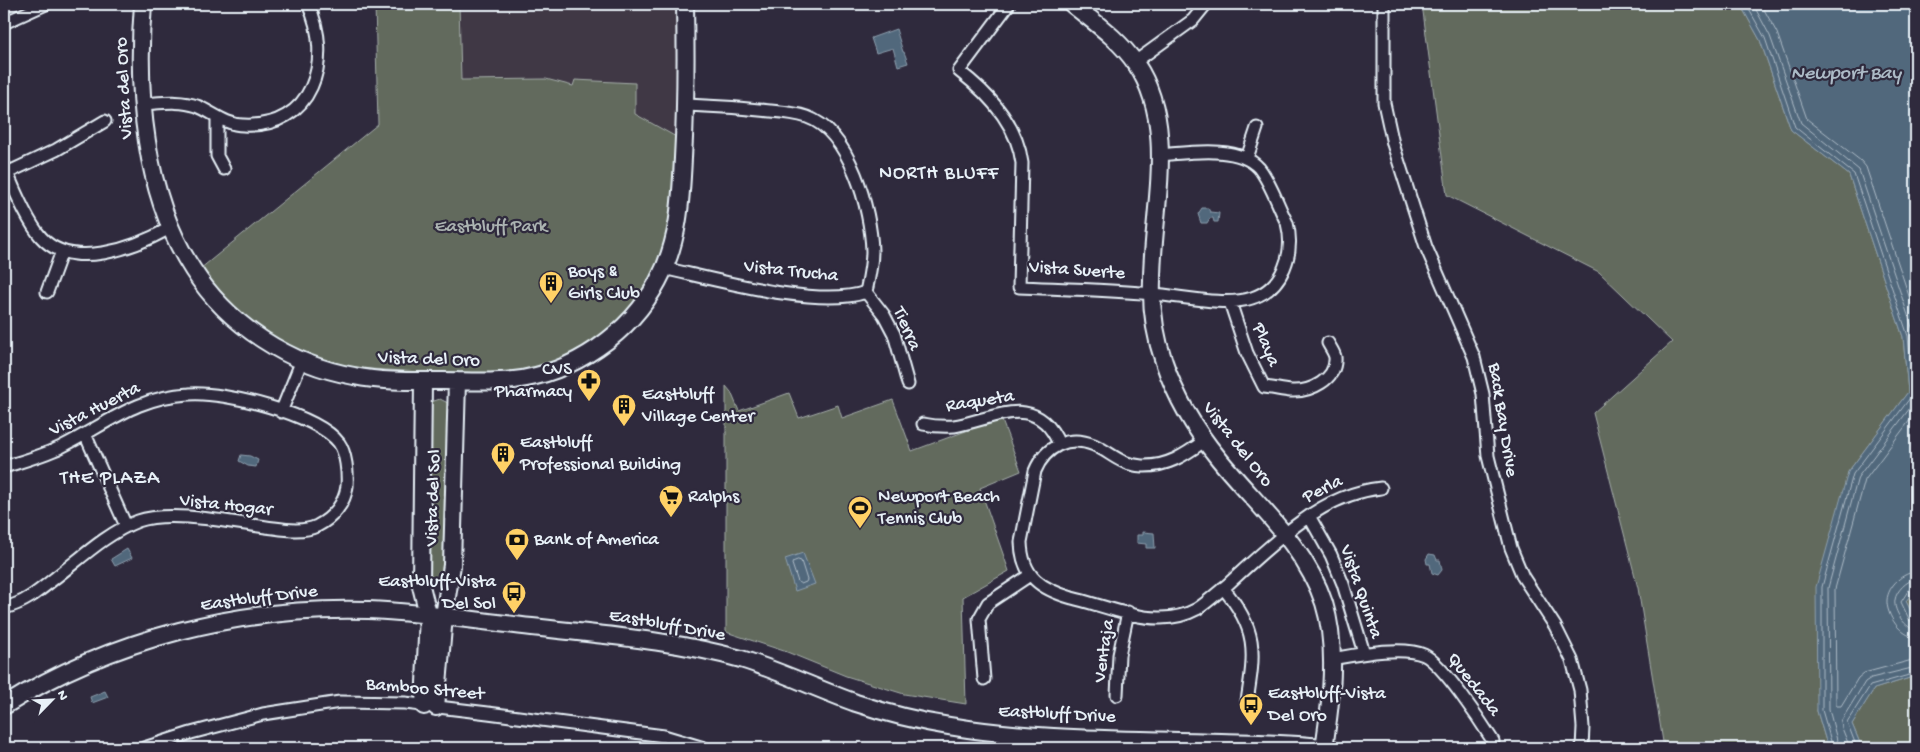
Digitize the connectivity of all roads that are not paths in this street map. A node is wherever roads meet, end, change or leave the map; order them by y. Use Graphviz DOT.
graph roads {
  1 [pos="46,4"];
  2 [pos="143,4"];
  3 [pos="308,4"];
  4 [pos="686,4"];
  5 [pos="1009,4"];
  6 [pos="1072,4"];
  7 [pos="1206,4"];
  8 [pos="1384,4"];
  9 [pos="4,23"];
  10 [pos="1135,62"];
  11 [pos="143,104"];
  12 [pos="687,104"];
  13 [pos="217,117"];
  14 [pos="105,121"];
  15 [pos="1257,128"];
  16 [pos="1159,155"];
  17 [pos="1247,158"];
  18 [pos="5,169"];
  19 [pos="224,169"];
  20 [pos="170,228"];
  21 [pos="62,251"];
  22 [pos="664,268"];
  23 [pos="47,292"];
  24 [pos="866,292"];
  25 [pos="1152,294"];
  26 [pos="1230,302"];
  27 [pos="1328,343"];
  28 [pos="302,360"];
  29 [pos="423,381"];
  30 [pos="457,381"];
  31 [pos="908,384"];
  32 [pos="281,412"];
  33 [pos="923,424"];
  34 [pos="85,434"];
  35 [pos="1204,441"];
  36 [pos="1059,444"];
  37 [pos="340,445"];
  38 [pos="4,467"];
  39 [pos="1381,488"];
  40 [pos="1309,516"];
  41 [pos="126,526"];
  42 [pos="1284,534"];
  43 [pos="1030,575"];
  44 [pos="1222,588"];
  45 [pos="4,608"];
  46 [pos="1128,612"];
  47 [pos="436,615"];
  48 [pos="1364,653"];
  49 [pos="1332,659"];
  50 [pos="984,679"];
  51 [pos="1117,695"];
  52 [pos="1247,701"];
  53 [pos="4,706"];
  54 [pos="430,706"];
  55 [pos="1493,741"];
  56 [pos="144,748"];
  57 [pos="704,748"];
  58 [pos="1326,748"];
  59 [pos="1582,748"];
  1 -- 9 [label="street"];
  2 -- 11 [label="street, Vista del Oro"];
  3 -- 13 [label="street"];
  4 -- 12 [label="street, Vista del Oro"];
  5 -- 25 [label="street, Vista Suerte"];
  6 -- 10 [label="street, Vista del Oro"];
  7 -- 10 [label="street"];
  8 -- 59 [label="street, Back Bay Drive"];
  10 -- 16 [label="street, Vista del Oro"];
  11 -- 13 [label="street"];
  11 -- 20 [label="street, Vista del Oro"];
  12 -- 22 [label="street, Vista del Oro"];
  12 -- 24 [label="street"];
  13 -- 19 [label="street"];
  14 -- 18 [label="street"];
  15 -- 17 [label="street"];
  16 -- 17 [label="street"];
  16 -- 25 [label="street, Vista del Oro"];
  17 -- 26 [label="street"];
  18 -- 21 [label="street"];
  20 -- 21 [label="street"];
  20 -- 28 [label="street, Vista del Oro"];
  21 -- 23 [label="street"];
  22 -- 24 [label="street, Vista Trucha"];
  22 -- 30 [label="street, Vista del Oro"];
  24 -- 31 [label="street, Tierra"];
  25 -- 26 [label="street"];
  25 -- 35 [label="street, Vista del Oro"];
  26 -- 27 [label="street, Playa"];
  28 -- 29 [label="street, Vista del Oro"];
  28 -- 32 [label="street"];
  29 -- 30 [label="street, Vista del Oro"];
  29 -- 47 [label="street, Vista del Sol"];
  30 -- 47 [label="street, Vista del Sol"];
  32 -- 34 [label="street, Vista Huerta"];
  32 -- 37 [label="street, Vista Huerta"];
  33 -- 36 [label="street, Raqueta"];
  34 -- 38 [label="street, Vista Huerta"];
  34 -- 41 [label="street"];
  35 -- 36 [label="street"];
  35 -- 42 [label="street, Vista del Oro"];
  36 -- 43 [label="street"];
  37 -- 41 [label="street, Vista Hogar"];
  39 -- 40 [label="street, Perla"];
  40 -- 42 [label="street, Perla"];
  40 -- 48 [label="street, Vista Quinta"];
  41 -- 45 [label="street, Vista Hogar"];
  42 -- 44 [label="street, Perla"];
  42 -- 49 [label="street, Vista del Oro"];
  43 -- 46 [label="street, Perla"];
  43 -- 50 [label="street"];
  44 -- 46 [label="street, Perla"];
  44 -- 52 [label="street"];
  46 -- 51 [label="street, Ventaja"];
  47 -- 53 [label="street, Eastbluff Drive"];
  47 -- 54 [label="street"];
  47 -- 58 [label="street, Eastbluff Drive"];
  48 -- 49 [label="street, Quedada"];
  48 -- 55 [label="street, Quedada"];
  49 -- 58 [label="street, Vista del Oro"];
  54 -- 56 [label="street, Bamboo Street"];
  54 -- 57 [label="street, Bamboo Street"];
}
